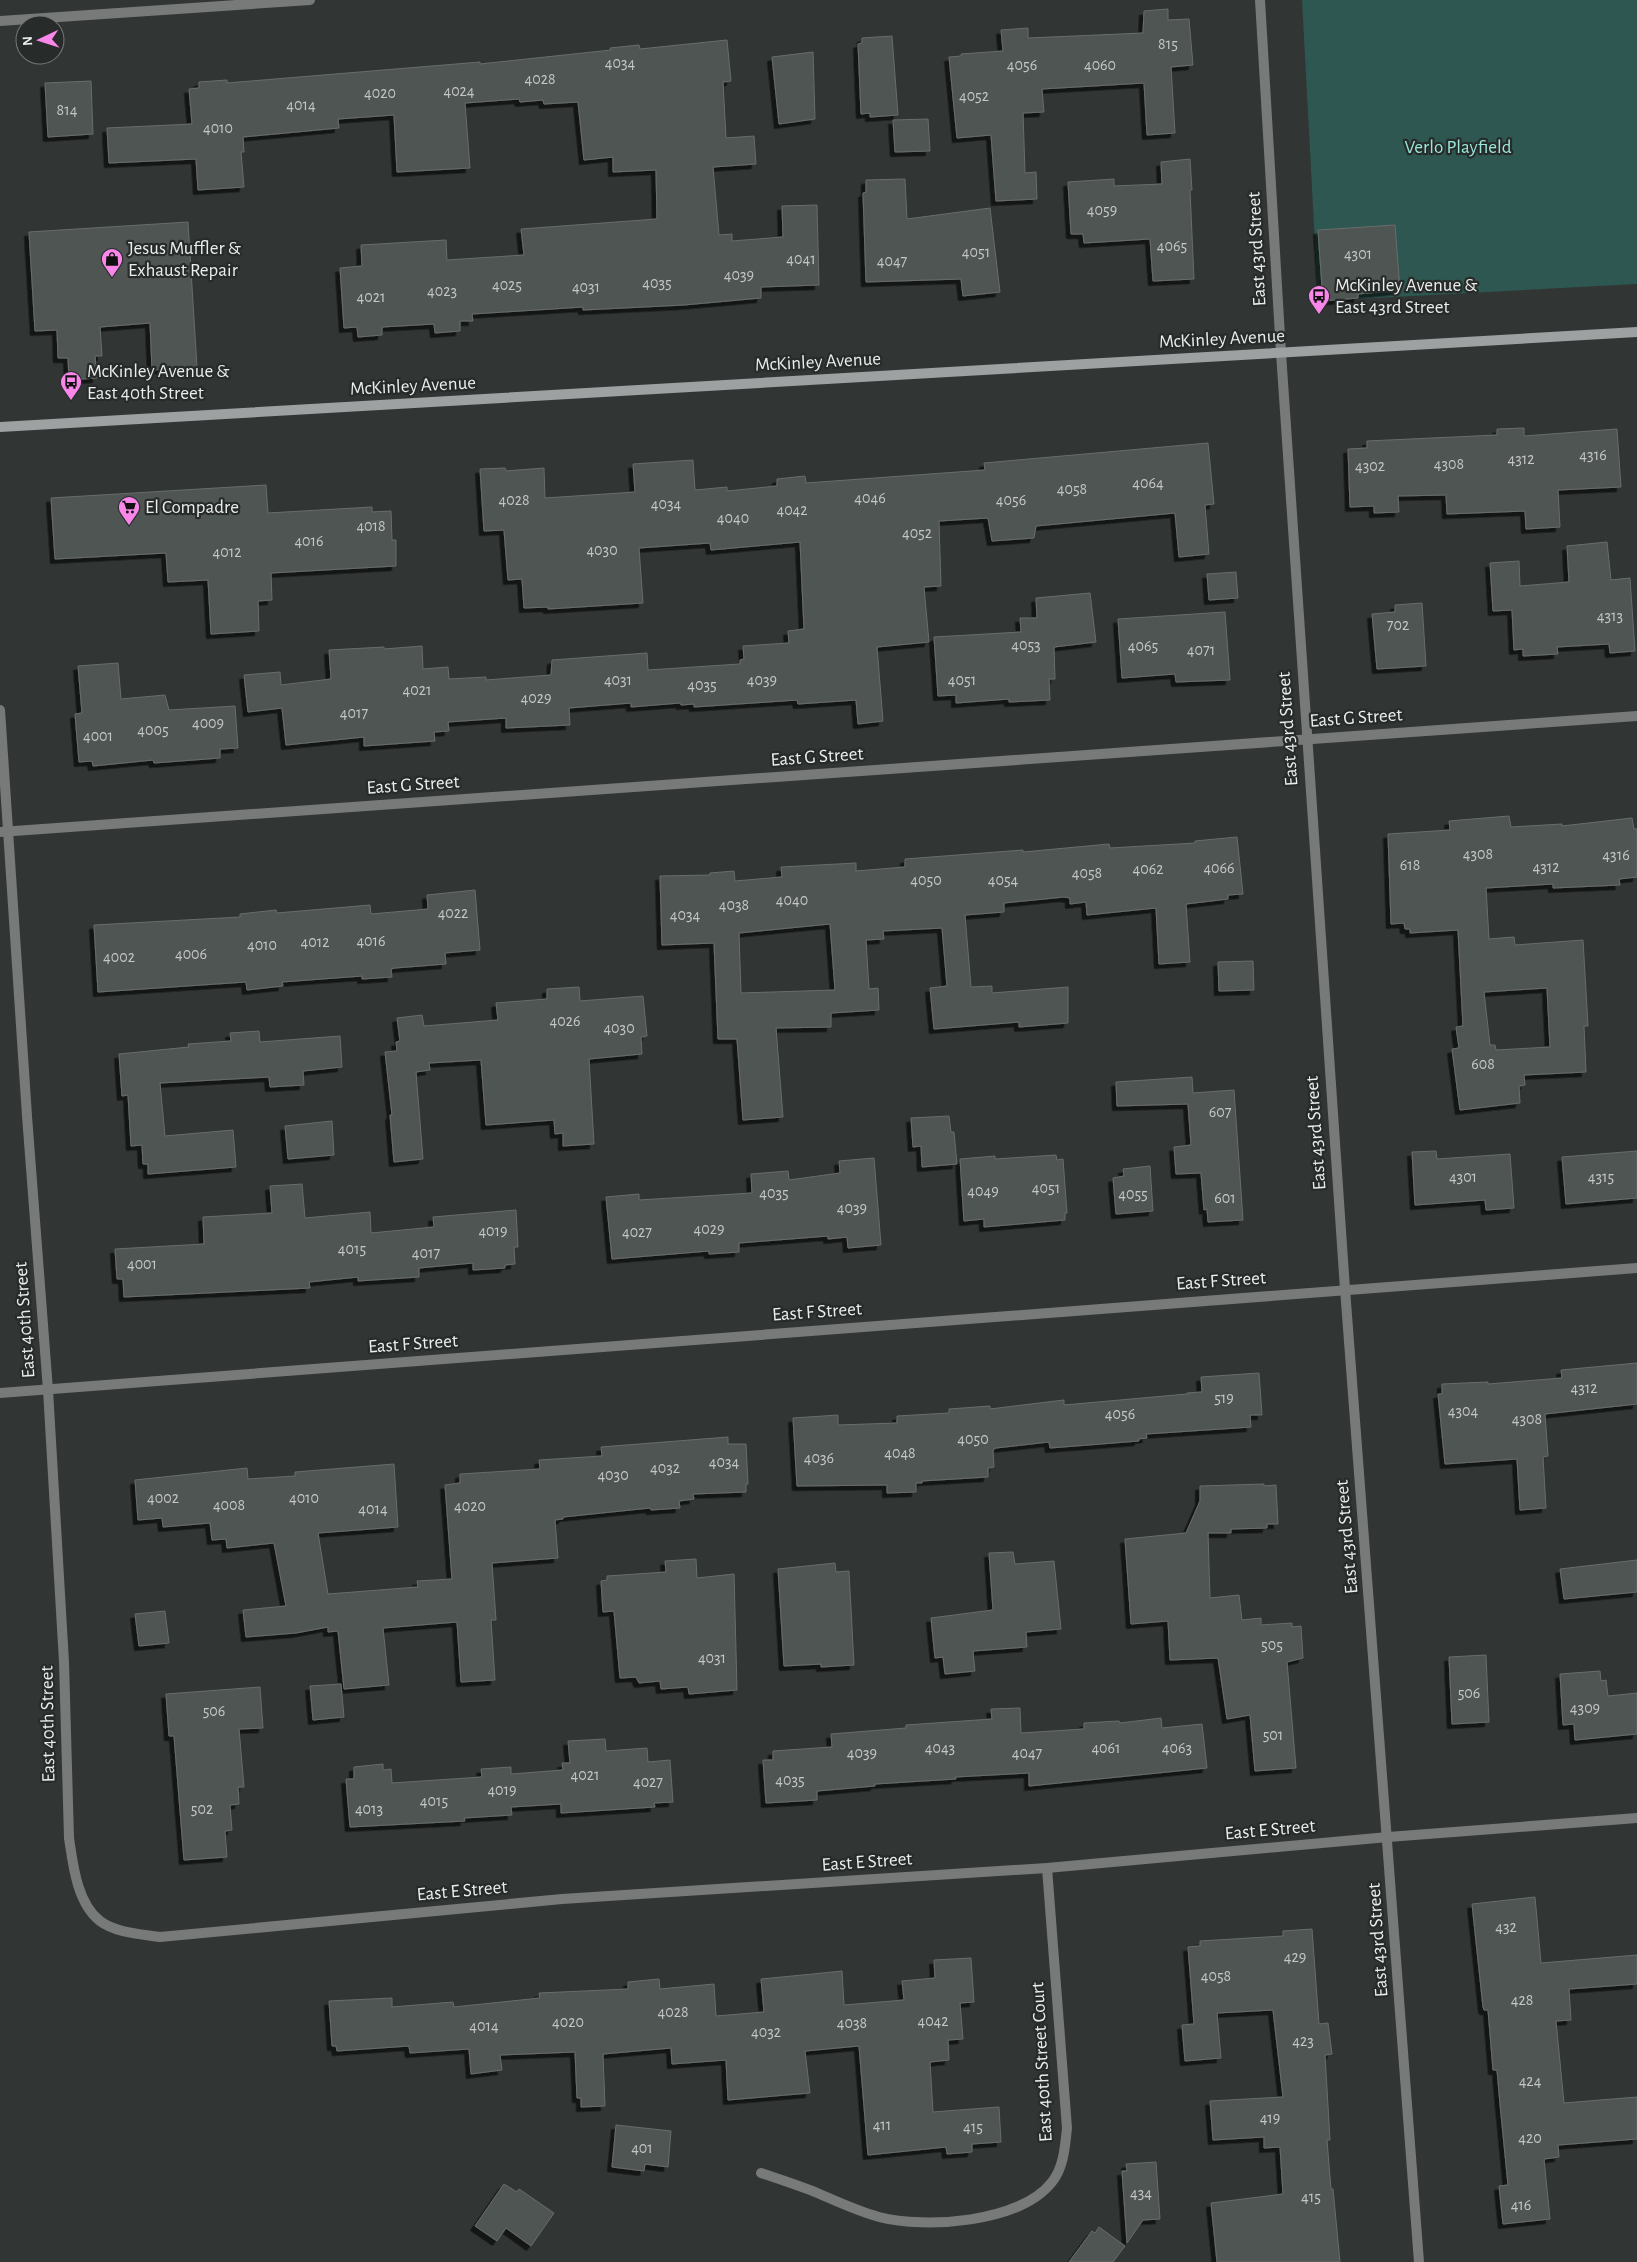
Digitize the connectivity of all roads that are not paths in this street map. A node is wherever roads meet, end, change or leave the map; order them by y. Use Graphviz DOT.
graph roads {
  1 [pos="310,0"];
  2 [pos="1260,0"];
  3 [pos="0,21"];
  4 [pos="1637,332"];
  5 [pos="1281,354"];
  6 [pos="0,427"];
  7 [pos="0,710"];
  8 [pos="1637,716"];
  9 [pos="1306,740"];
  10 [pos="4,831"];
  11 [pos="1637,1268"];
  12 [pos="1345,1289"];
  13 [pos="48,1390"];
  14 [pos="0,1393"];
  15 [pos="1637,1818"];
  16 [pos="1388,1837"];
  17 [pos="1047,1868"];
  18 [pos="101,1921"];
  19 [pos="761,2172"];
  20 [pos="1419,2262"];
  1 -- 3 [label="street"];
  2 -- 5 [label="street, East 43rd Street"];
  4 -- 5 [label="main road, McKinley Avenue"];
  5 -- 6 [label="main road, McKinley Avenue"];
  5 -- 9 [label="street, East 43rd Street"];
  7 -- 10 [label="street, East 40th Street"];
  8 -- 9 [label="street, East G Street"];
  9 -- 10 [label="street, East G Street"];
  9 -- 12 [label="street, East 43rd Street"];
  10 -- 13 [label="street, East 40th Street"];
  11 -- 12 [label="street, East F Street"];
  12 -- 13 [label="street, East F Street"];
  12 -- 16 [label="street, East 43rd Street"];
  13 -- 14 [label="street, East F Street"];
  13 -- 18 [label="street, East 40th Street"];
  15 -- 16 [label="street, East E Street"];
  16 -- 17 [label="street, East E Street"];
  16 -- 20 [label="street, East 43rd Street"];
  17 -- 18 [label="street, East E Street"];
  17 -- 19 [label="street, East 40th Street Court"];
}
